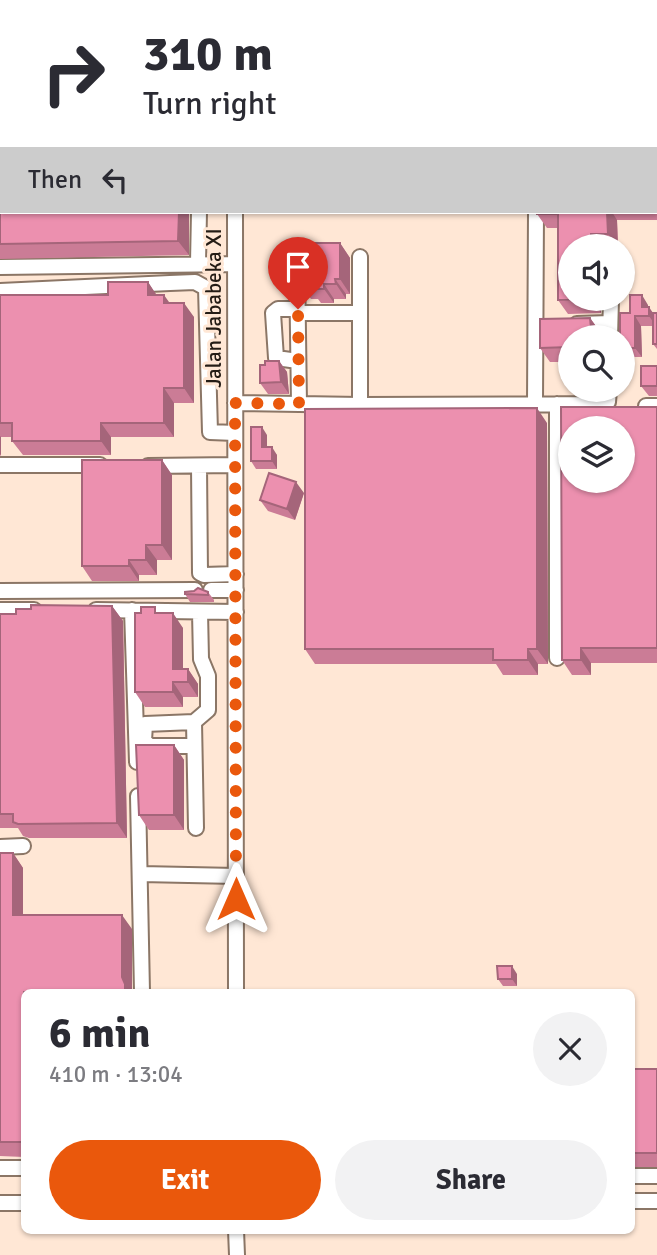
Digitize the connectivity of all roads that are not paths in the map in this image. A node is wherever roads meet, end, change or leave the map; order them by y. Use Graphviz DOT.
graph roads {
  1 [pos="199,214"];
  2 [pos="235,214"];
  3 [pos="536,214"];
  4 [pos="360,257"];
  5 [pos="198,263"];
  6 [pos="297,263"];
  7 [pos="235,264"];
  8 [pos="0,267"];
  9 [pos="0,291"];
  10 [pos="298,311"];
  11 [pos="359,313"];
  12 [pos="549,324"];
  13 [pos="559,325"];
  14 [pos="298,361"];
  15 [pos="606,402"];
  16 [pos="235,403"];
  17 [pos="299,404"];
  18 [pos="535,404"];
  19 [pos="557,404"];
  20 [pos="360,405"];
  21 [pos="235,433"];
  22 [pos="0,465"];
  23 [pos="236,465"];
  24 [pos="199,466"];
  25 [pos="236,574"];
  26 [pos="195,590"];
  27 [pos="212,590"];
  28 [pos="236,590"];
  29 [pos="0,591"];
  30 [pos="0,610"];
  31 [pos="53,610"];
  32 [pos="79,610"];
  33 [pos="132,610"];
  34 [pos="200,612"];
  35 [pos="236,612"];
  36 [pos="557,657"];
  37 [pos="194,722"];
  38 [pos="194,746"];
  39 [pos="196,828"];
  40 [pos="23,846"];
  41 [pos="0,847"];
  42 [pos="141,874"];
  43 [pos="236,876"];
  44 [pos="142,989"];
  45 [pos="236,989"];
  46 [pos="0,1168"];
  47 [pos="21,1168"];
  48 [pos="635,1176"];
  49 [pos="657,1176"];
  50 [pos="635,1201"];
  51 [pos="657,1201"];
  52 [pos="0,1203"];
  53 [pos="21,1203"];
  54 [pos="236,1234"];
  55 [pos="237,1253"];
  1 -- 5 [label="street"];
  2 -- 7 [label="street, Jalan Jababeka XI"];
  3 -- 12 [label="street"];
  4 -- 11 [label="street"];
  5 -- 7 [label="street"];
  5 -- 8 [label="street"];
  6 -- 10 [label="street"];
  7 -- 16 [label="street, Jalan Jababeka XI"];
  9 -- 21 [label="street"];
  10 -- 11 [label="street"];
  10 -- 14 [label="street"];
  10 -- 14 [label="street"];
  11 -- 20 [label="street"];
  12 -- 13 [label="street"];
  12 -- 18 [label="street"];
  14 -- 17 [label="street"];
  15 -- 19 [label="street"];
  16 -- 17 [label="street"];
  16 -- 21 [label="street, Jalan Jababeka XI"];
  17 -- 20 [label="street"];
  18 -- 19 [label="street"];
  18 -- 20 [label="street"];
  19 -- 36 [label="street"];
  21 -- 23 [label="street, Jalan Jababeka XI"];
  22 -- 24 [label="street"];
  23 -- 24 [label="street"];
  23 -- 25 [label="street, Jalan Jababeka XI"];
  24 -- 25 [label="street"];
  25 -- 28 [label="street, Jalan Jababeka XI"];
  26 -- 29 [label="street"];
  27 -- 28 [label="street"];
  28 -- 35 [label="street, Jalan Jababeka XI"];
  30 -- 31 [label="street"];
  32 -- 33 [label="street"];
  33 -- 34 [label="street"];
  33 -- 42 [label="street"];
  34 -- 35 [label="street"];
  34 -- 37 [label="street"];
  35 -- 43 [label="street, Jalan Jababeka XI"];
  37 -- 38 [label="street"];
  37 -- 38 [label="street"];
  38 -- 39 [label="street"];
  40 -- 41 [label="street"];
  42 -- 43 [label="street"];
  42 -- 44 [label="street"];
  43 -- 45 [label="street, Jalan Jababeka XI"];
  46 -- 47 [label="street"];
  48 -- 49 [label="street"];
  50 -- 51 [label="street"];
  52 -- 53 [label="street"];
  54 -- 55 [label="street"];
}
